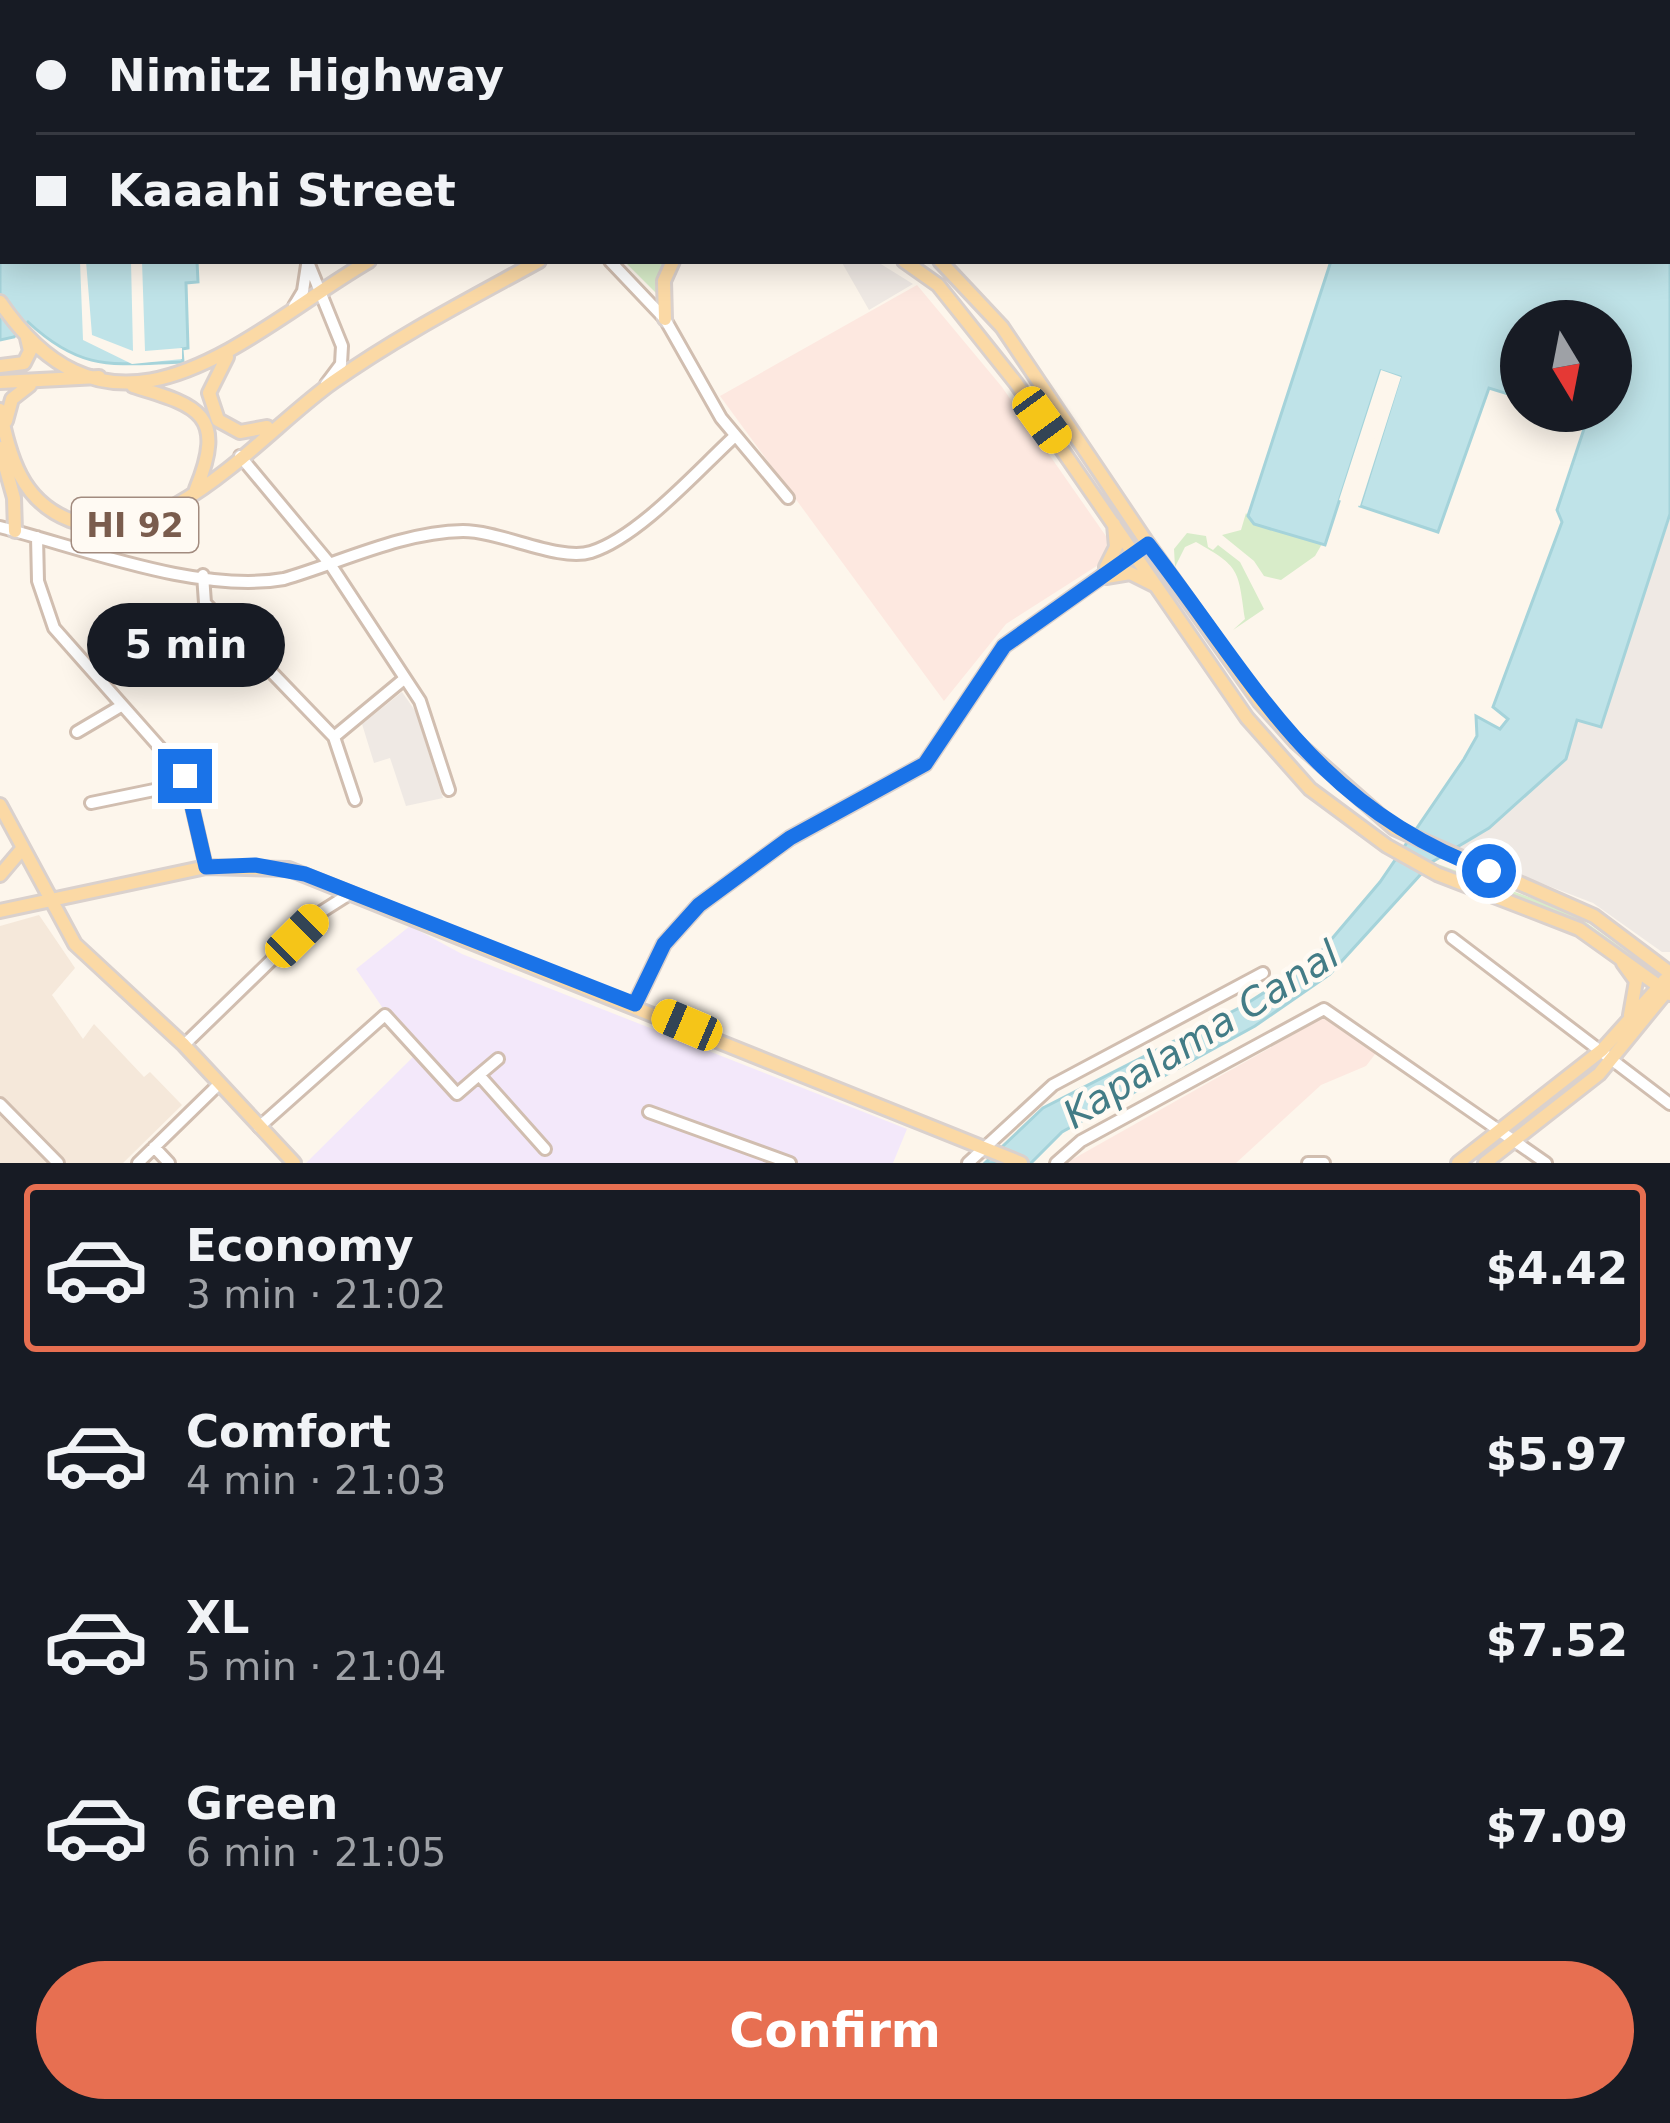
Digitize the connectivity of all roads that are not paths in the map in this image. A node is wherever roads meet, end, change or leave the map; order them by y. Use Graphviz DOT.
graph roads {
  1 [pos="308,264"];
  2 [pos="309,264"];
  3 [pos="364,264"];
  4 [pos="534,264"];
  5 [pos="613,264"];
  6 [pos="672,264"];
  7 [pos="908,264"];
  8 [pos="943,264"];
  9 [pos="318,291"];
  10 [pos="0,302"];
  11 [pos="294,307"];
  12 [pos="280,316"];
  13 [pos="665,319"];
  14 [pos="330,320"];
  15 [pos="23,333"];
  16 [pos="228,356"];
  17 [pos="0,366"];
  18 [pos="100,377"];
  19 [pos="126,381"];
  20 [pos="0,382"];
  21 [pos="36,382"];
  22 [pos="321,390"];
  23 [pos="209,401"];
  24 [pos="191,406"];
  25 [pos="0,410"];
  26 [pos="284,419"];
  27 [pos="4,430"];
  28 [pos="735,436"];
  29 [pos="0,448"];
  30 [pos="240,456"];
  31 [pos="195,490"];
  32 [pos="788,498"];
  33 [pos="1114,522"];
  34 [pos="0,527"];
  35 [pos="15,531"];
  36 [pos="38,537"];
  37 [pos="1148,544"];
  38 [pos="319,550"];
  39 [pos="1135,552"];
  40 [pos="330,564"];
  41 [pos="314,569"];
  42 [pos="203,575"];
  43 [pos="1094,582"];
  44 [pos="1155,585"];
  45 [pos="404,679"];
  46 [pos="121,706"];
  47 [pos="77,732"];
  48 [pos="334,737"];
  49 [pos="188,783"];
  50 [pos="449,790"];
  51 [pos="355,800"];
  52 [pos="91,803"];
  53 [pos="0,805"];
  54 [pos="22,849"];
  55 [pos="206,867"];
  56 [pos="0,875"];
  57 [pos="351,892"];
  58 [pos="46,898"];
  59 [pos="0,911"];
  60 [pos="1452,938"];
  61 [pos="1616,952"];
  62 [pos="1263,973"];
  63 [pos="1670,974"];
  64 [pos="1666,990"];
  65 [pos="635,1004"];
  66 [pos="1670,1006"];
  67 [pos="1627,1032"];
  68 [pos="184,1045"];
  69 [pos="1607,1054"];
  70 [pos="498,1059"];
  71 [pos="479,1075"];
  72 [pos="219,1084"];
  73 [pos="0,1104"];
  74 [pos="1670,1104"];
  75 [pos="649,1112"];
  76 [pos="259,1127"];
  77 [pos="1498,1134"];
  78 [pos="1511,1143"];
  79 [pos="154,1147"];
  80 [pos="545,1149"];
  81 [pos="990,1150"];
  82 [pos="58,1163"];
  83 [pos="137,1163"];
  84 [pos="169,1163"];
  85 [pos="293,1163"];
  86 [pos="790,1163"];
  87 [pos="968,1163"];
  88 [pos="1021,1163"];
  89 [pos="1056,1163"];
  90 [pos="1308,1163"];
  91 [pos="1324,1163"];
  92 [pos="1458,1163"];
  93 [pos="1485,1163"];
  94 [pos="1546,1163"];
  1 -- 11 [label="street"];
  2 -- 9 [label="street"];
  3 -- 9 [label="main road"];
  4 -- 22 [label="main road, HI 92"];
  5 -- 13 [label="street"];
  6 -- 13 [label="main road"];
  7 -- 33 [label="main road"];
  8 -- 37 [label="main road"];
  9 -- 11 [label="main road"];
  9 -- 14 [label="street"];
  10 -- 15 [label="main road"];
  11 -- 12 [label="main road"];
  12 -- 14 [label="street"];
  12 -- 16 [label="main road"];
  13 -- 28 [label="street"];
  14 -- 22 [label="street"];
  15 -- 17 [label="main road"];
  15 -- 18 [label="main road"];
  16 -- 19 [label="main road"];
  16 -- 23 [label="main road"];
  18 -- 19 [label="main road"];
  18 -- 21 [label="main road"];
  19 -- 24 [label="main road"];
  20 -- 21 [label="main road"];
  21 -- 27 [label="main road"];
  22 -- 26 [label="main road, HI 92"];
  23 -- 24 [label="main road"];
  23 -- 26 [label="main road"];
  24 -- 31 [label="main road"];
  25 -- 27 [label="main road, HI 92"];
  26 -- 30 [label="main road, HI 92"];
  27 -- 31 [label="main road, HI 92"];
  28 -- 32 [label="street"];
  28 -- 40 [label="street"];
  29 -- 35 [label="main road"];
  30 -- 31 [label="main road, HI 92"];
  30 -- 38 [label="street"];
  33 -- 39 [label="main road"];
  33 -- 43 [label="main road"];
  34 -- 35 [label="street"];
  35 -- 36 [label="street"];
  36 -- 42 [label="street"];
  36 -- 46 [label="street"];
  37 -- 39 [label="main road"];
  37 -- 63 [label="main road"];
  38 -- 40 [label="street"];
  38 -- 41 [label="street"];
  39 -- 43 [label="main road"];
  39 -- 44 [label="main road"];
  40 -- 41 [label="street"];
  40 -- 45 [label="street"];
  41 -- 42 [label="street"];
  42 -- 48 [label="street"];
  43 -- 44 [label="main road"];
  43 -- 65 [label="main road"];
  44 -- 61 [label="main road"];
  45 -- 48 [label="street"];
  45 -- 50 [label="street"];
  46 -- 47 [label="street"];
  46 -- 49 [label="street"];
  48 -- 51 [label="street"];
  49 -- 52 [label="street"];
  49 -- 55 [label="street"];
  53 -- 54 [label="main road"];
  54 -- 56 [label="main road"];
  54 -- 58 [label="main road"];
  55 -- 57 [label="main road"];
  55 -- 58 [label="main road"];
  57 -- 65 [label="main road"];
  57 -- 68 [label="street"];
  58 -- 59 [label="main road"];
  58 -- 68 [label="main road"];
  60 -- 69 [label="street"];
  61 -- 64 [label="main road"];
  61 -- 67 [label="main road"];
  62 -- 81 [label="street"];
  63 -- 64 [label="main road"];
  64 -- 67 [label="main road"];
  65 -- 81 [label="main road"];
  66 -- 67 [label="main road"];
  67 -- 69 [label="main road"];
  68 -- 72 [label="main road"];
  69 -- 74 [label="street"];
  69 -- 77 [label="main road"];
  69 -- 78 [label="main road"];
  70 -- 71 [label="street"];
  71 -- 76 [label="street"];
  71 -- 80 [label="street"];
  72 -- 76 [label="main road"];
  72 -- 79 [label="street"];
  73 -- 82 [label="street"];
  75 -- 86 [label="street"];
  76 -- 85 [label="main road"];
  77 -- 78 [label="street"];
  77 -- 89 [label="street"];
  77 -- 92 [label="main road"];
  78 -- 93 [label="main road"];
  78 -- 94 [label="street"];
  79 -- 83 [label="street"];
  79 -- 84 [label="street"];
  81 -- 87 [label="street"];
  81 -- 88 [label="main road"];
  90 -- 91 [label="street"];
}
